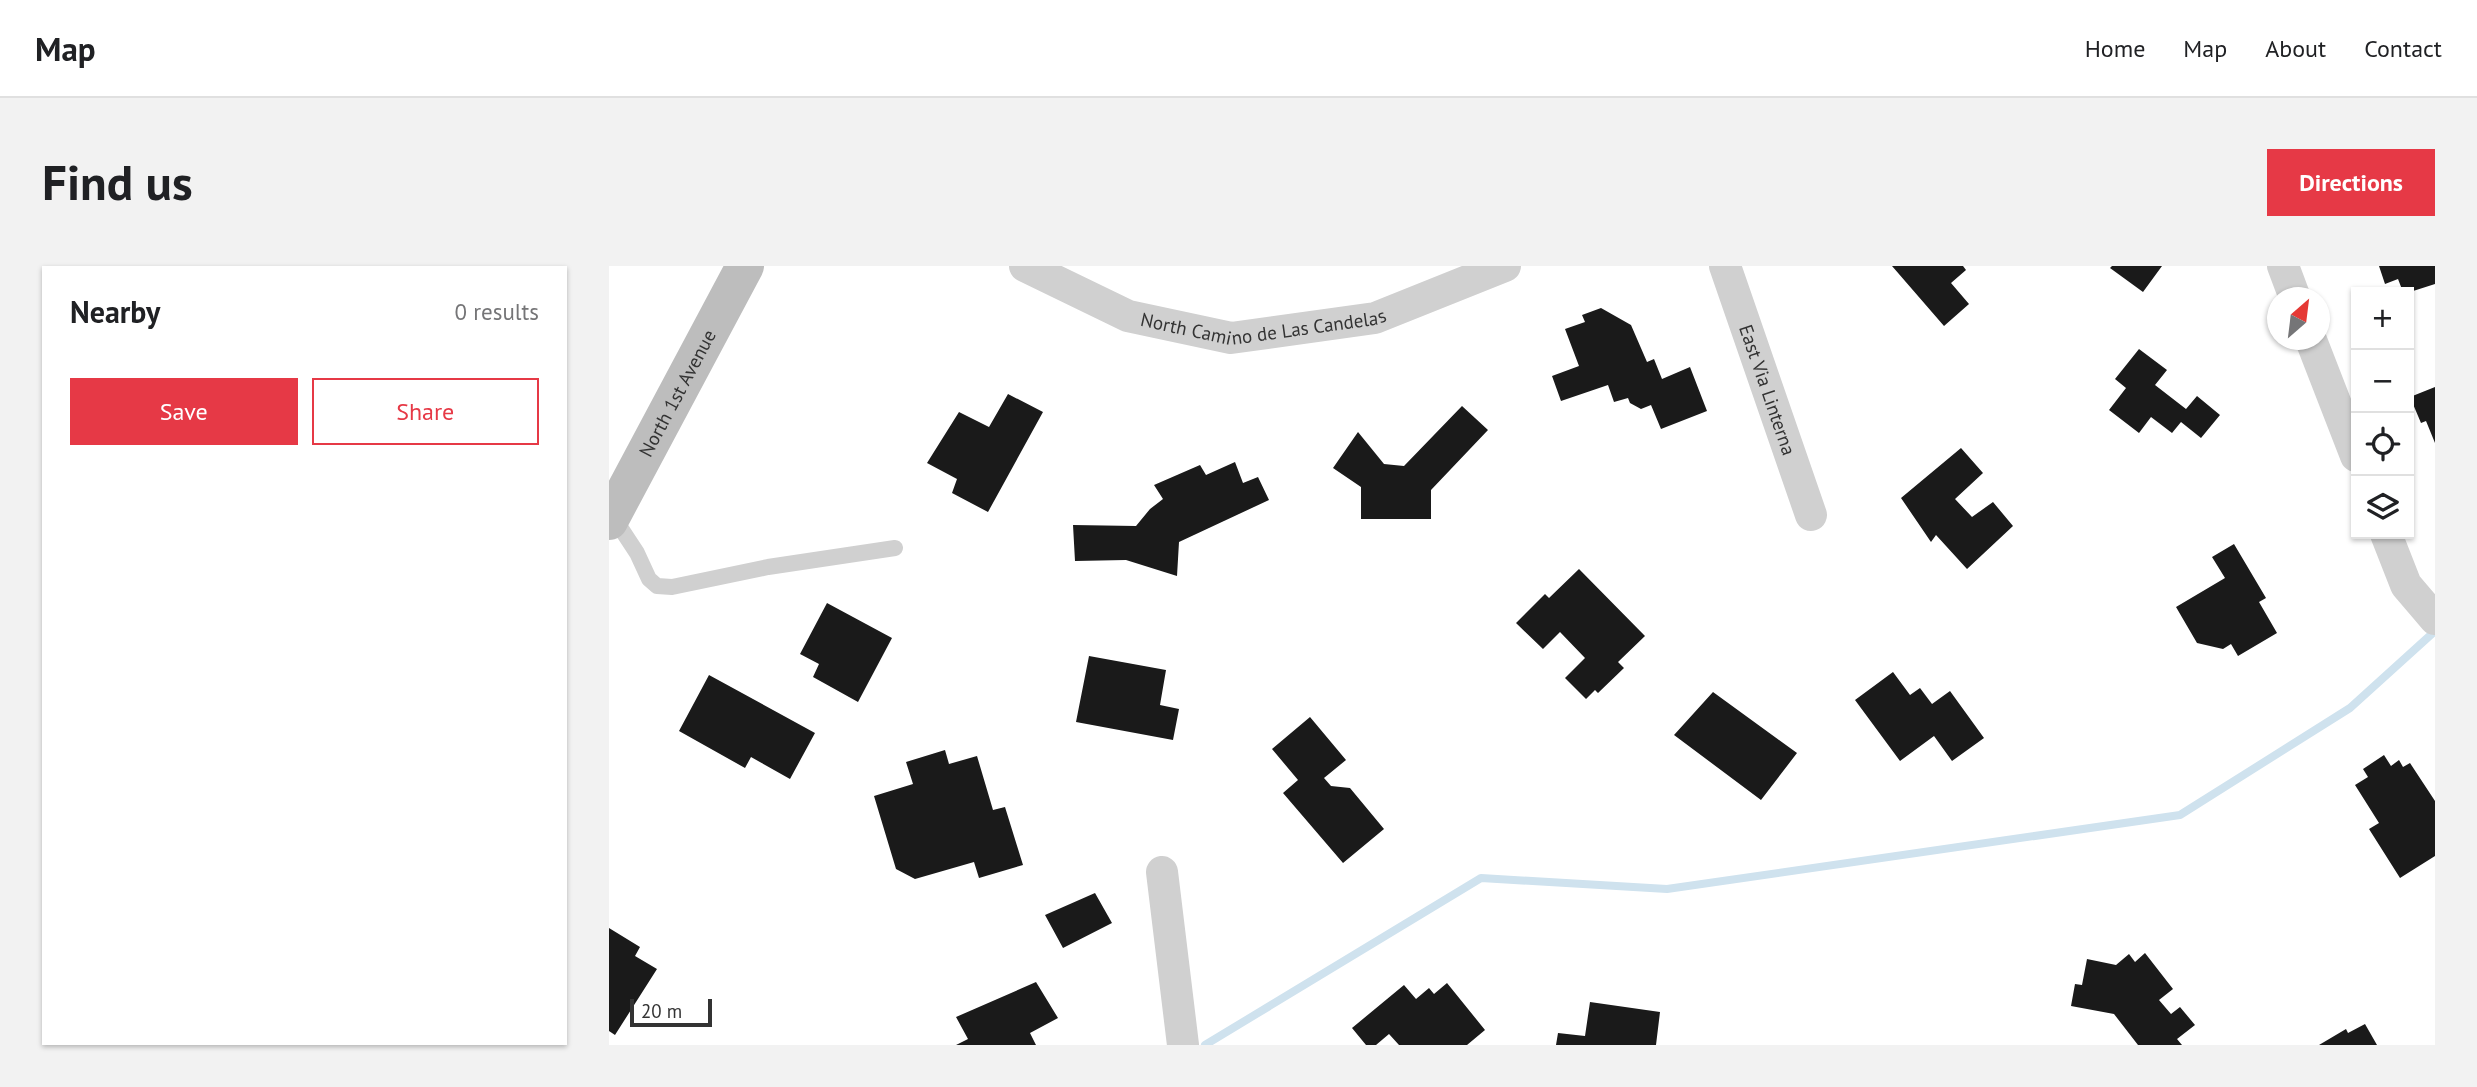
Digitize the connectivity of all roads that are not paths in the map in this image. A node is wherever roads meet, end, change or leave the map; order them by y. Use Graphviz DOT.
graph roads {
  1 [pos="745,266"];
  2 [pos="1025,266"];
  3 [pos="1504,266"];
  4 [pos="1725,266"];
  5 [pos="2283,266"];
  6 [pos="2291,287"];
  7 [pos="2315,350"];
  8 [pos="2351,443"];
  9 [pos="1811,515"];
  10 [pos="610,518"];
  11 [pos="2388,539"];
  12 [pos="895,548"];
  13 [pos="2435,619"];
  14 [pos="1162,872"];
  15 [pos="1182,1045"];
  1 -- 10 [label="main road, North 1st Avenue"];
  2 -- 3 [label="street, North Camino de Las Candelas"];
  4 -- 9 [label="street, East Via Linterna"];
  5 -- 6 [label="street"];
  7 -- 8 [label="street"];
  10 -- 12 [label="lane"];
  11 -- 13 [label="street"];
  14 -- 15 [label="street"];
}
